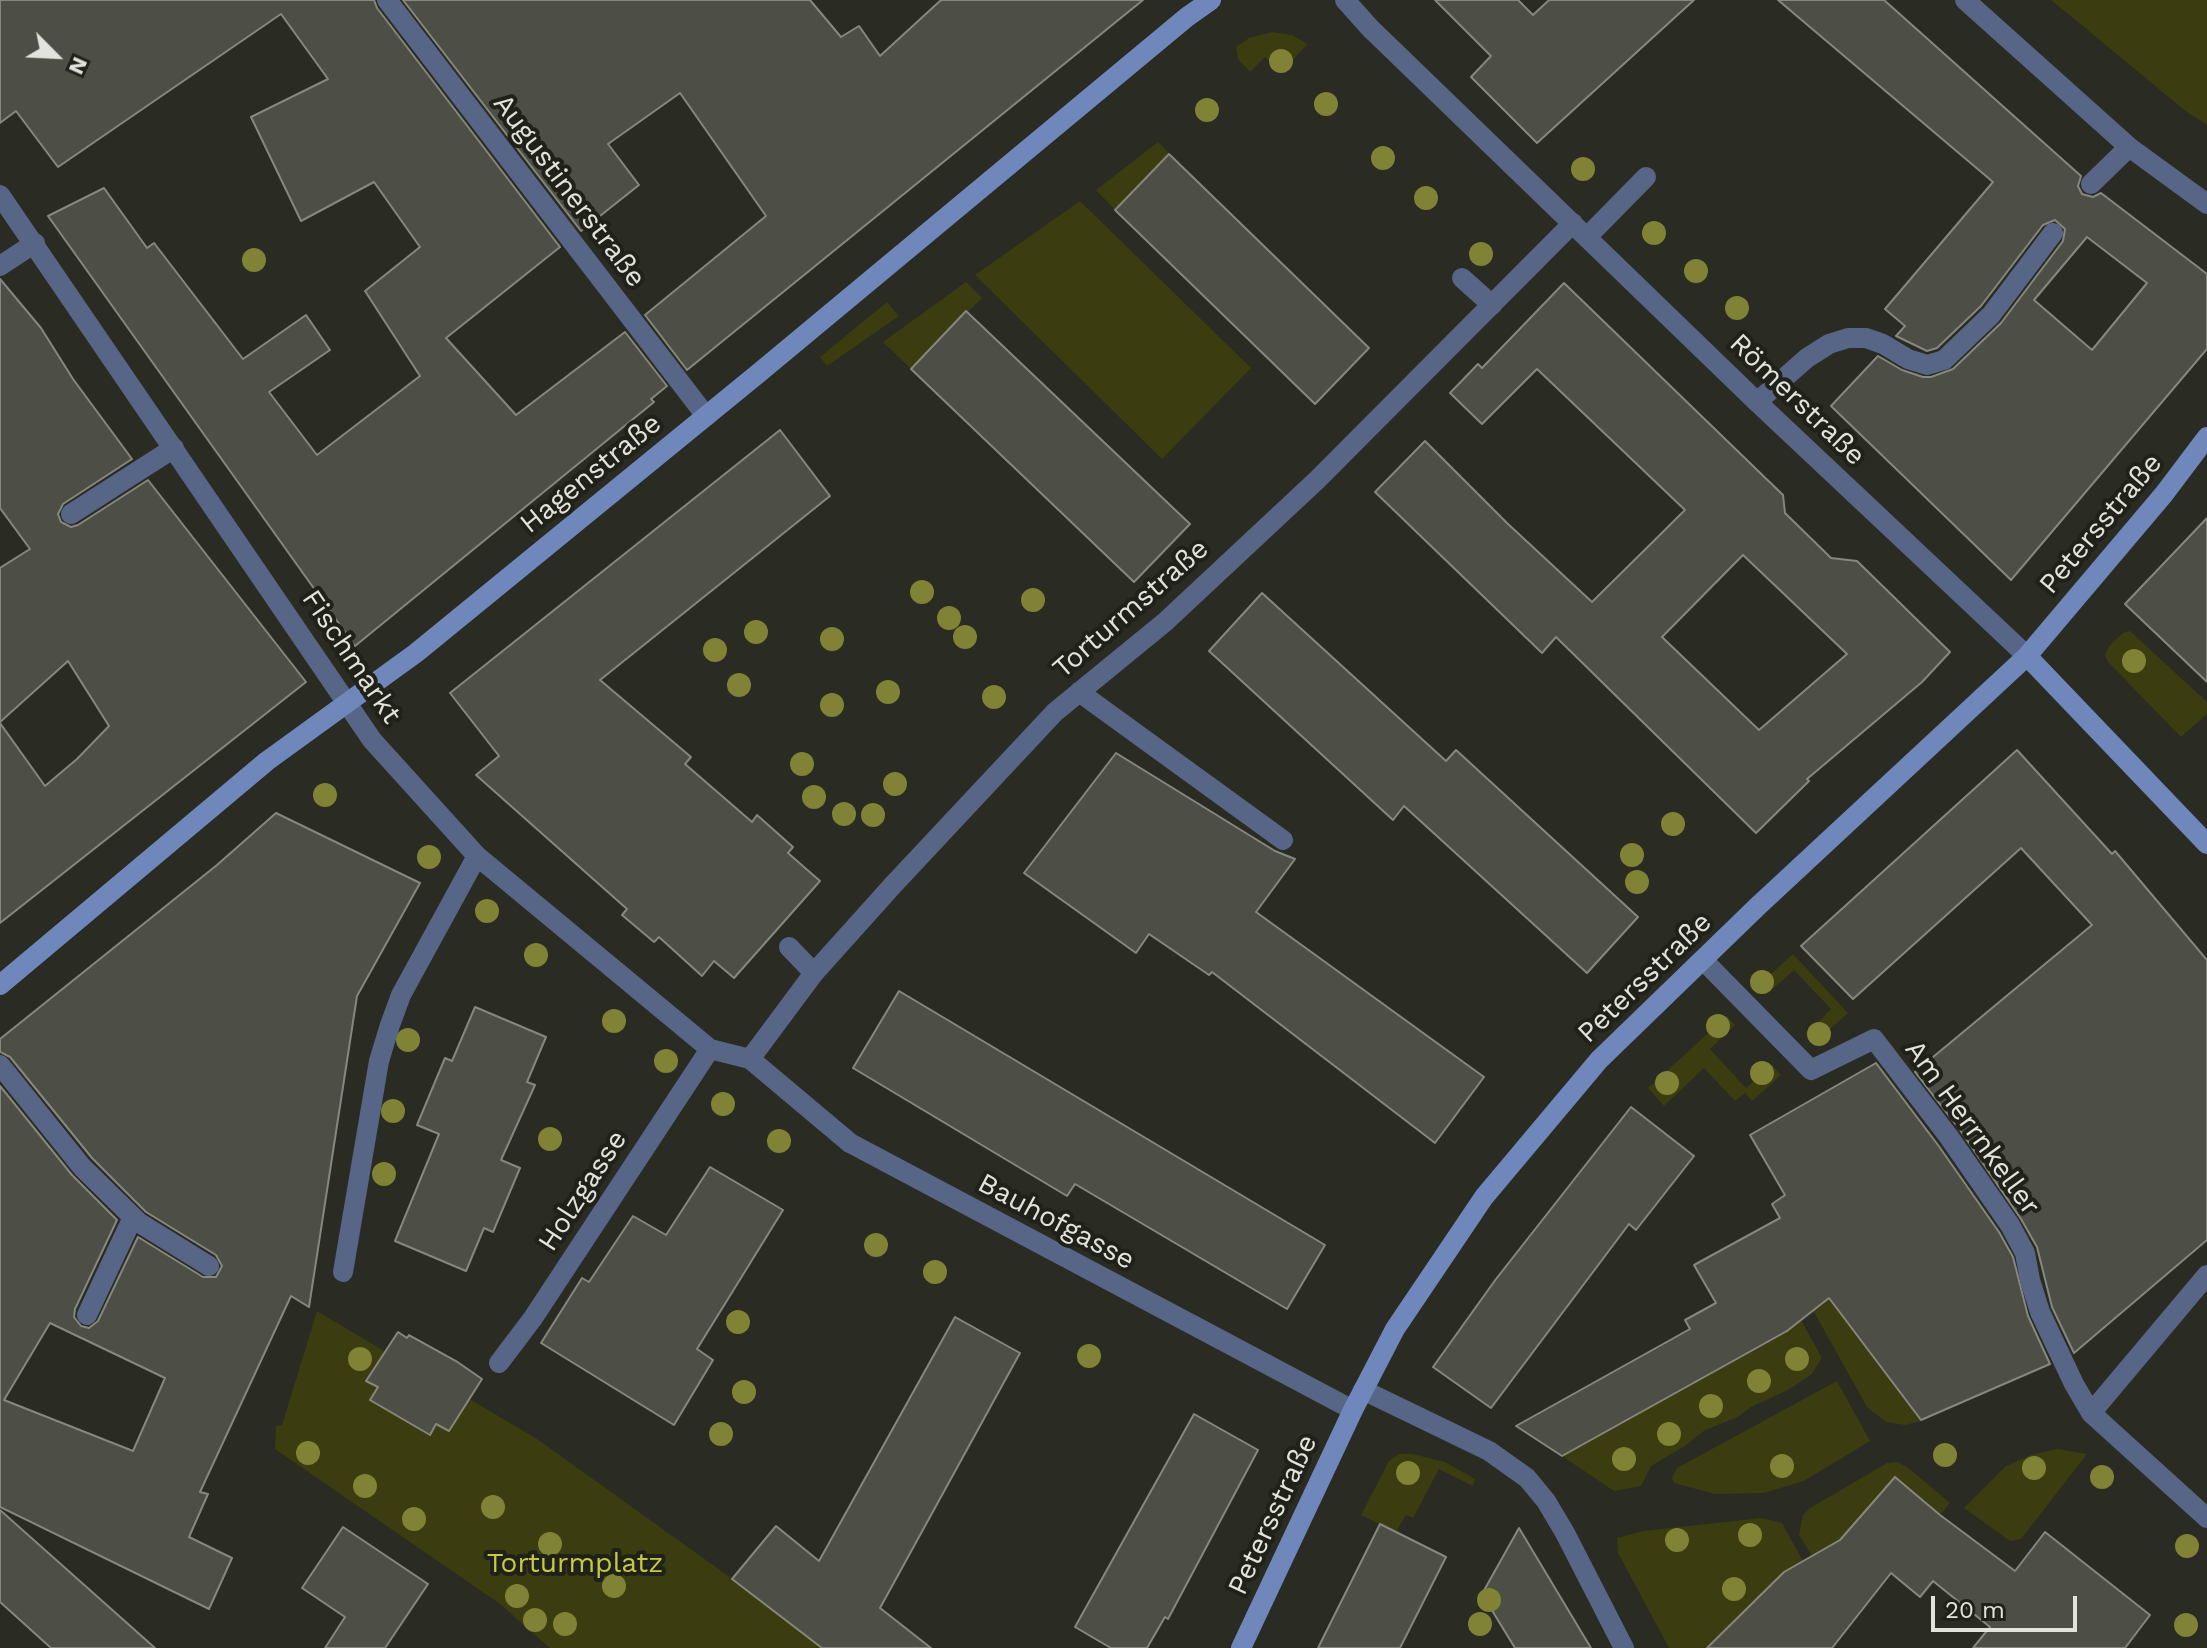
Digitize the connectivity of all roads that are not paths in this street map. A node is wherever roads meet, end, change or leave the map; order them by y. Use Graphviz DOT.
graph roads {
  1 [pos="387,0"];
  2 [pos="1211,0"];
  3 [pos="1345,0"];
  4 [pos="1965,0"];
  5 [pos="2129,147"];
  6 [pos="1646,177"];
  7 [pos="2091,184"];
  8 [pos="0,195"];
  9 [pos="2207,204"];
  10 [pos="1580,230"];
  11 [pos="2053,233"];
  12 [pos="35,243"];
  13 [pos="0,266"];
  14 [pos="1462,278"];
  15 [pos="1492,305"];
  16 [pos="1757,402"];
  17 [pos="706,416"];
  18 [pos="2207,437"];
  19 [pos="174,448"];
  20 [pos="71,514"];
  21 [pos="2027,656"];
  22 [pos="1079,692"];
  23 [pos="348,701"];
  24 [pos="1283,840"];
  25 [pos="2207,844"];
  26 [pos="477,856"];
  27 [pos="789,947"];
  28 [pos="1703,960"];
  29 [pos="814,973"];
  30 [pos="0,985"];
  31 [pos="710,1049"];
  32 [pos="750,1059"];
  33 [pos="0,1065"];
  34 [pos="133,1217"];
  35 [pos="209,1266"];
  36 [pos="343,1272"];
  37 [pos="2207,1275"];
  38 [pos="87,1315"];
  39 [pos="499,1363"];
  40 [pos="1363,1390"];
  41 [pos="1353,1410"];
  42 [pos="2091,1413"];
  43 [pos="2207,1518"];
  44 [pos="1241,1648"];
  45 [pos="1624,1648"];
  1 -- 17 [label="street, Augustinerstraße"];
  2 -- 17 [label="street, Hagenstraße"];
  3 -- 10 [label="street, Römerstraße"];
  4 -- 5 [label="street"];
  5 -- 7 [label="street"];
  5 -- 9 [label="street"];
  6 -- 10 [label="street, Torturmstraße"];
  8 -- 12 [label="street, Fischmarkt"];
  10 -- 15 [label="street, Torturmstraße"];
  10 -- 16 [label="street, Römerstraße"];
  11 -- 16 [label="street"];
  12 -- 13 [label="street"];
  12 -- 19 [label="street, Fischmarkt"];
  14 -- 15 [label="street"];
  15 -- 22 [label="street, Torturmstraße"];
  16 -- 21 [label="street, Römerstraße"];
  17 -- 23 [label="street, Hagenstraße"];
  18 -- 21 [label="street, Petersstraße"];
  19 -- 20 [label="street"];
  19 -- 23 [label="street, Fischmarkt"];
  21 -- 25 [label="street, Römerstraße"];
  21 -- 28 [label="street, Petersstraße"];
  22 -- 24 [label="street"];
  22 -- 29 [label="street, Torturmstraße"];
  23 -- 26 [label="street, Fischmarkt"];
  23 -- 30 [label="street, Hagenstraße"];
  26 -- 31 [label="street, Fischmarkt"];
  26 -- 36 [label="street"];
  27 -- 29 [label="street"];
  28 -- 40 [label="street, Petersstraße"];
  28 -- 42 [label="street, Am Herrnkeller"];
  29 -- 32 [label="street, Torturmstraße"];
  31 -- 32 [label="street, Fischmarkt"];
  31 -- 39 [label="street, Holzgasse"];
  32 -- 41 [label="street, Bauhofgasse"];
  33 -- 34 [label="street"];
  34 -- 35 [label="street"];
  34 -- 38 [label="street"];
  37 -- 42 [label="street"];
  40 -- 41 [label="street, Petersstraße"];
  40 -- 45 [label="street"];
  41 -- 44 [label="street, Petersstraße"];
  42 -- 43 [label="street"];
}
